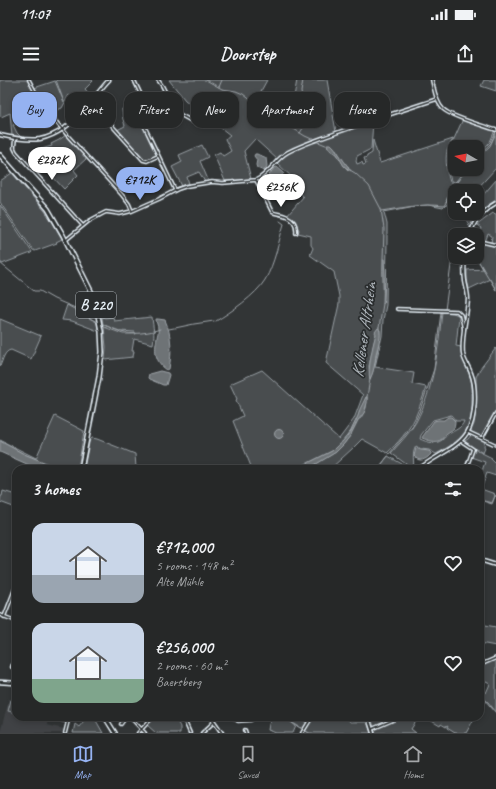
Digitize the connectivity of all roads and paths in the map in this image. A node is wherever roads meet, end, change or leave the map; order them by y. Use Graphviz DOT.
graph roads {
  1 [pos="29,80"];
  2 [pos="109,80"];
  3 [pos="134,80"];
  4 [pos="158,80"];
  5 [pos="432,80"];
  6 [pos="98,92"];
  7 [pos="140,92"];
  8 [pos="164,92"];
  9 [pos="437,100"];
  10 [pos="65,127"];
  11 [pos="114,128"];
  12 [pos="145,128"];
  13 [pos="62,129"];
  14 [pos="496,130"];
  15 [pos="0,135"];
  16 [pos="15,138"];
  17 [pos="0,155"];
  18 [pos="158,156"];
  19 [pos="256,180"];
  20 [pos="175,190"];
  21 [pos="496,203"];
  22 [pos="132,211"];
  23 [pos="83,226"];
  24 [pos="473,228"];
  25 [pos="296,233"];
  26 [pos="66,240"];
  27 [pos="484,242"];
  28 [pos="496,245"];
  29 [pos="465,264"];
  30 [pos="397,309"];
  31 [pos="464,331"];
  32 [pos="496,414"];
  33 [pos="468,432"];
  34 [pos="482,438"];
  35 [pos="460,441"];
  36 [pos="496,445"];
  37 [pos="82,465"];
  38 [pos="423,465"];
  39 [pos="467,465"];
  40 [pos="484,561"];
  41 [pos="496,565"];
  42 [pos="12,596"];
  43 [pos="0,615"];
  44 [pos="4,617"];
  45 [pos="12,620"];
  46 [pos="496,658"];
  47 [pos="484,663"];
  48 [pos="0,682"];
  49 [pos="12,683"];
  50 [pos="68,721"];
  51 [pos="107,721"];
  52 [pos="123,721"];
  53 [pos="134,721"];
  54 [pos="150,721"];
  55 [pos="185,721"];
  56 [pos="309,721"];
  57 [pos="369,721"];
  58 [pos="391,721"];
  59 [pos="214,722"];
  60 [pos="121,724"];
  61 [pos="372,729"];
  62 [pos="142,730"];
  63 [pos="245,730"];
  64 [pos="303,731"];
  65 [pos="65,733"];
  66 [pos="114,733"];
  67 [pos="138,733"];
  68 [pos="145,733"];
  69 [pos="190,733"];
  70 [pos="202,733"];
  71 [pos="222,733"];
  72 [pos="246,733"];
  73 [pos="373,733"];
  1 -- 13 [label="street"];
  2 -- 6 [label="street"];
  3 -- 7 [label="street"];
  4 -- 8 [label="street"];
  5 -- 9 [label="street"];
  9 -- 14 [label="street"];
  9 -- 19 [label="street"];
  10 -- 13 [label="street"];
  11 -- 18 [label="street"];
  12 -- 18 [label="street"];
  13 -- 16 [label="street"];
  13 -- 22 [label="street"];
  15 -- 16 [label="street"];
  16 -- 23 [label="street"];
  17 -- 26 [label="main road, B 220"];
  18 -- 20 [label="street"];
  19 -- 20 [label="street"];
  19 -- 25 [label="street"];
  20 -- 22 [label="street"];
  21 -- 24 [label="street"];
  22 -- 23 [label="street"];
  23 -- 26 [label="street"];
  26 -- 37 [label="main road, B 220"];
  27 -- 28 [label="street"];
  29 -- 31 [label="street"];
  30 -- 31 [label="street"];
  31 -- 33 [label="street"];
  32 -- 34 [label="street"];
  33 -- 34 [label="street"];
  33 -- 35 [label="street"];
  34 -- 36 [label="street"];
  35 -- 38 [label="street"];
  35 -- 39 [label="street"];
  40 -- 41 [label="street"];
  42 -- 44 [label="street"];
  43 -- 44 [label="street"];
  44 -- 45 [label="street"];
  46 -- 47 [label="street"];
  48 -- 49 [label="main road"];
  50 -- 65 [label="street"];
  51 -- 66 [label="main road"];
  52 -- 60 [label="street"];
  53 -- 62 [label="street"];
  54 -- 62 [label="street"];
  55 -- 69 [label="street"];
  56 -- 64 [label="street"];
  57 -- 61 [label="street"];
  58 -- 61 [label="street"];
  59 -- 70 [label="street"];
  59 -- 71 [label="street"];
  61 -- 73 [label="street"];
  62 -- 67 [label="street"];
  62 -- 68 [label="street"];
  63 -- 72 [label="street"];
}
